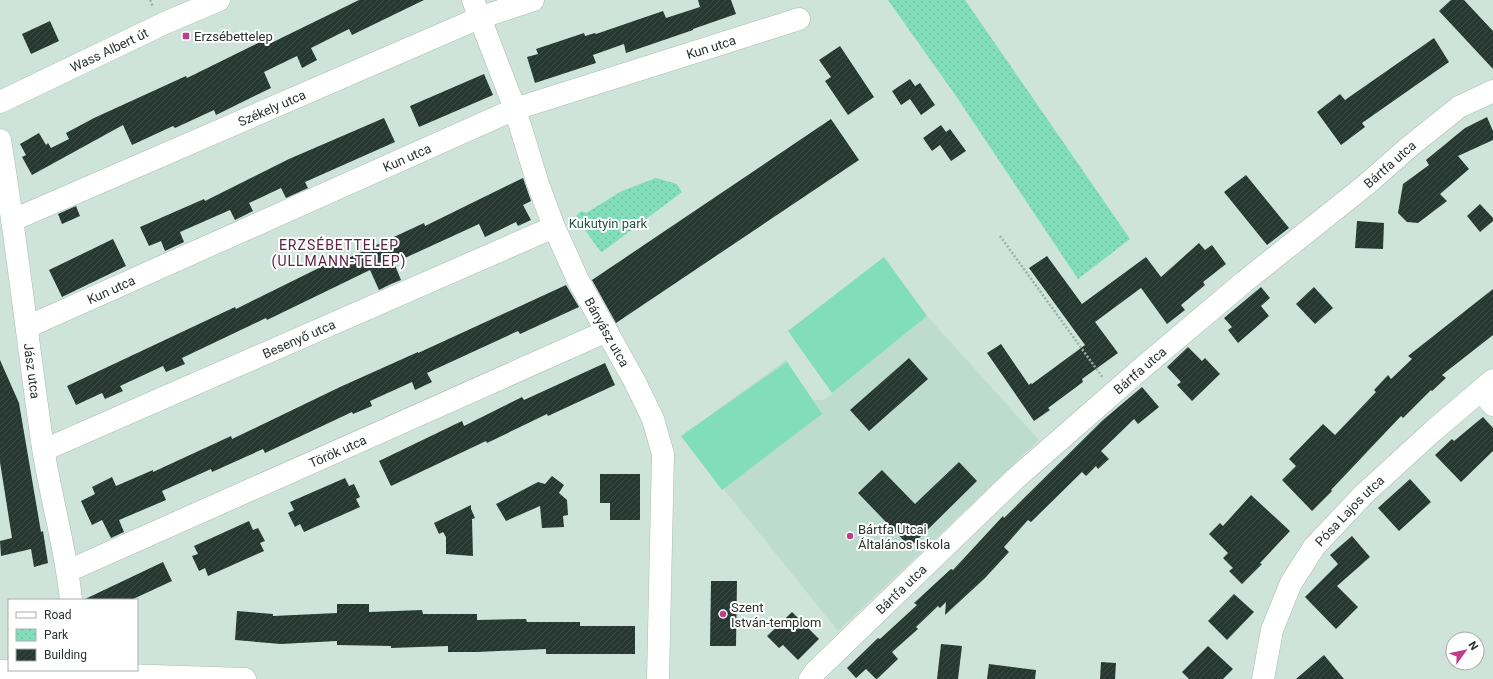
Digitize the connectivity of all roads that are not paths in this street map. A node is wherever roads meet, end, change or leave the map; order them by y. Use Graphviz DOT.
graph roads {
  1 [pos="219,0"];
  2 [pos="532,0"];
  3 [pos="476,9"];
  4 [pos="799,19"];
  5 [pos="1493,91"];
  6 [pos="0,102"];
  7 [pos="515,109"];
  8 [pos="0,140"];
  9 [pos="13,220"];
  10 [pos="554,227"];
  11 [pos="26,327"];
  12 [pos="607,331"];
  13 [pos="1489,392"];
  14 [pos="44,450"];
  15 [pos="68,571"];
  16 [pos="71,599"];
  17 [pos="0,671"];
  18 [pos="79,672"];
  19 [pos="245,679"];
  20 [pos="658,679"];
  21 [pos="810,679"];
  22 [pos="1263,679"];
  1 -- 6 [label="street, Wass Albert út"];
  2 -- 3 [label="street, Székely utca"];
  3 -- 7 [label="street, Bányász utca"];
  3 -- 9 [label="street, Székely utca"];
  4 -- 7 [label="street, Kun utca"];
  5 -- 21 [label="street, Bártfa utca"];
  7 -- 10 [label="street, Bányász utca"];
  7 -- 11 [label="street, Kun utca"];
  8 -- 9 [label="street, Jász utca"];
  9 -- 11 [label="street, Jász utca"];
  10 -- 12 [label="street, Bányász utca"];
  10 -- 14 [label="street, Besenyő utca"];
  11 -- 14 [label="street, Jász utca"];
  12 -- 15 [label="street, Török utca"];
  12 -- 20 [label="street, Bányász utca"];
  13 -- 22 [label="street, Pósa Lajos utca"];
  14 -- 15 [label="street, Jász utca"];
  15 -- 16 [label="street, Jász utca"];
  17 -- 18 [label="street"];
  18 -- 19 [label="street"];
}
